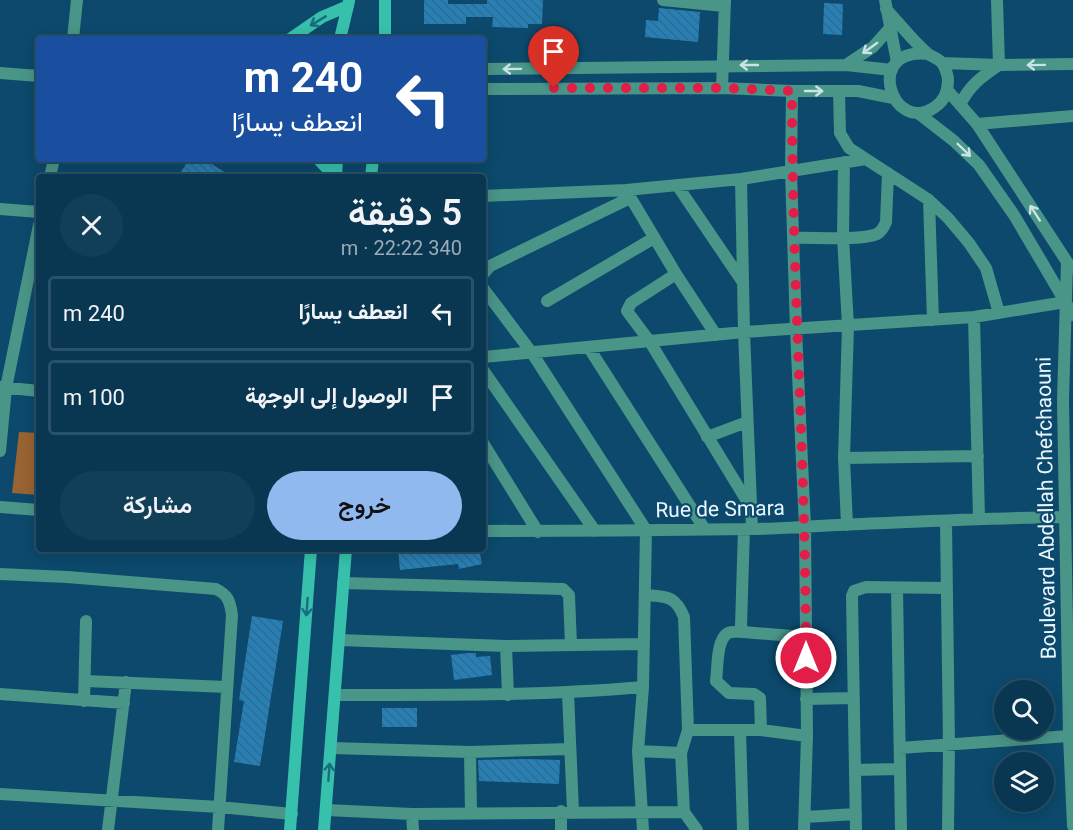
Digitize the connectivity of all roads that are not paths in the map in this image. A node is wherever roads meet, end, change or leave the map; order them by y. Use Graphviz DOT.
graph roads {
  1 [pos="77,0"];
  2 [pos="385,0"];
  3 [pos="663,0"];
  4 [pos="997,0"];
  5 [pos="348,3"];
  6 [pos="725,3"];
  7 [pos="885,4"];
  8 [pos="890,28"];
  9 [pos="73,36"];
  10 [pos="294,36"];
  11 [pos="341,36"];
  12 [pos="385,36"];
  13 [pos="928,54"];
  14 [pos="942,63"];
  15 [pos="1073,64"];
  16 [pos="846,65"];
  17 [pos="999,65"];
  18 [pos="723,66"];
  19 [pos="894,66"];
  20 [pos="486,69"];
  21 [pos="0,73"];
  22 [pos="36,76"];
  23 [pos="722,88"];
  24 [pos="486,89"];
  25 [pos="792,91"];
  26 [pos="839,91"];
  27 [pos="948,91"];
  28 [pos="892,98"];
  29 [pos="960,105"];
  30 [pos="918,113"];
  31 [pos="1073,116"];
  32 [pos="977,124"];
  33 [pos="866,159"];
  34 [pos="321,162"];
  35 [pos="844,162"];
  36 [pos="791,171"];
  37 [pos="888,173"];
  38 [pos="333,174"];
  39 [pos="741,179"];
  40 [pos="677,185"];
  41 [pos="628,194"];
  42 [pos="486,196"];
  43 [pos="929,200"];
  44 [pos="0,209"];
  45 [pos="36,212"];
  46 [pos="843,237"];
  47 [pos="654,238"];
  48 [pos="793,238"];
  49 [pos="36,239"];
  50 [pos="1070,266"];
  51 [pos="486,271"];
  52 [pos="676,274"];
  53 [pos="743,282"];
  54 [pos="486,292"];
  55 [pos="547,301"];
  56 [pos="1065,302"];
  57 [pos="999,313"];
  58 [pos="1073,315"];
  59 [pos="974,317"];
  60 [pos="933,320"];
  61 [pos="848,326"];
  62 [pos="796,330"];
  63 [pos="744,332"];
  64 [pos="716,335"];
  65 [pos="650,342"];
  66 [pos="589,348"];
  67 [pos="532,353"];
  68 [pos="486,357"];
  69 [pos="486,374"];
  70 [pos="3,388"];
  71 [pos="36,391"];
  72 [pos="1068,398"];
  73 [pos="747,422"];
  74 [pos="707,436"];
  75 [pos="486,448"];
  76 [pos="0,451"];
  77 [pos="978,456"];
  78 [pos="844,459"];
  79 [pos="750,506"];
  80 [pos="0,507"];
  81 [pos="36,510"];
  82 [pos="1065,517"];
  83 [pos="980,518"];
  84 [pos="946,522"];
  85 [pos="847,525"];
  86 [pos="805,526"];
  87 [pos="704,528"];
  88 [pos="486,529"];
  89 [pos="748,529"];
  90 [pos="646,530"];
  91 [pos="595,531"];
  92 [pos="538,532"];
  93 [pos="311,552"];
  94 [pos="346,552"];
  95 [pos="0,574"];
  96 [pos="343,583"];
  97 [pos="897,588"];
  98 [pos="946,588"];
  99 [pos="645,595"];
  100 [pos="86,621"];
  101 [pos="743,632"];
  102 [pos="806,637"];
  103 [pos="339,640"];
  104 [pos="644,644"];
  105 [pos="571,645"];
  106 [pos="506,646"];
  107 [pos="86,681"];
  108 [pos="126,682"];
  109 [pos="226,687"];
  110 [pos="643,687"];
  111 [pos="568,693"];
  112 [pos="0,694"];
  113 [pos="335,695"];
  114 [pos="508,696"];
  115 [pos="854,698"];
  116 [pos="806,699"];
  117 [pos="84,701"];
  118 [pos="124,703"];
  119 [pos="688,730"];
  120 [pos="761,730"];
  121 [pos="740,731"];
  122 [pos="807,736"];
  123 [pos="1069,736"];
  124 [pos="949,745"];
  125 [pos="331,748"];
  126 [pos="900,748"];
  127 [pos="570,749"];
  128 [pos="470,752"];
  129 [pos="638,752"];
  130 [pos="681,753"];
  131 [pos="899,769"];
  132 [pos="855,770"];
  133 [pos="0,794"];
  134 [pos="112,802"];
  135 [pos="219,807"];
  136 [pos="326,810"];
  137 [pos="567,811"];
  138 [pos="643,812"];
  139 [pos="684,812"];
  140 [pos="471,813"];
  141 [pos="292,814"];
  142 [pos="412,814"];
  143 [pos="856,814"];
  144 [pos="805,824"];
  145 [pos="1073,826"];
  146 [pos="108,830"];
  147 [pos="218,830"];
  148 [pos="291,830"];
  149 [pos="324,830"];
  150 [pos="413,830"];
  151 [pos="561,830"];
  152 [pos="643,830"];
  153 [pos="697,830"];
  154 [pos="743,830"];
  155 [pos="856,830"];
  156 [pos="901,830"];
  157 [pos="948,830"];
  1 -- 9 [label="street"];
  2 -- 12 [label="main road"];
  3 -- 6 [label="street"];
  4 -- 17 [label="street"];
  5 -- 10 [label="main road, one-way"];
  5 -- 11 [label="main road"];
  6 -- 18 [label="street"];
  7 -- 8 [label="street"];
  7 -- 13 [label="street"];
  8 -- 16 [label="street, one-way"];
  8 -- 19 [label="street"];
  13 -- 14 [label="street"];
  13 -- 19 [label="street"];
  14 -- 17 [label="street"];
  14 -- 27 [label="street"];
  15 -- 17 [label="street, one-way"];
  16 -- 18 [label="street, one-way"];
  16 -- 19 [label="street"];
  17 -- 29 [label="street"];
  18 -- 20 [label="street, one-way"];
  18 -- 23 [label="street"];
  19 -- 28 [label="street"];
  21 -- 22 [label="street"];
  23 -- 24 [label="street"];
  23 -- 25 [label="street"];
  25 -- 26 [label="street, one-way"];
  25 -- 36 [label="street"];
  26 -- 28 [label="street"];
  26 -- 33 [label="street"];
  27 -- 29 [label="street"];
  27 -- 30 [label="street"];
  28 -- 30 [label="street"];
  29 -- 32 [label="street"];
  30 -- 56 [label="street, one-way"];
  31 -- 32 [label="street"];
  50 -- 32 [label="street, one-way"];
  33 -- 35 [label="street"];
  33 -- 37 [label="street"];
  34 -- 38 [label="main road"];
  35 -- 36 [label="street"];
  35 -- 46 [label="street"];
  36 -- 39 [label="street"];
  36 -- 48 [label="street"];
  37 -- 43 [label="street"];
  37 -- 46 [label="street"];
  39 -- 40 [label="street"];
  39 -- 53 [label="street"];
  40 -- 41 [label="street"];
  40 -- 53 [label="street"];
  41 -- 42 [label="street"];
  41 -- 47 [label="street"];
  41 -- 51 [label="street"];
  43 -- 57 [label="street"];
  43 -- 60 [label="street"];
  44 -- 45 [label="street"];
  46 -- 48 [label="street"];
  46 -- 61 [label="street"];
  47 -- 52 [label="street"];
  47 -- 55 [label="street"];
  48 -- 62 [label="street"];
  49 -- 70 [label="street"];
  50 -- 56 [label="street, Boulevard Abdellah Chefchaouni"];
  52 -- 64 [label="street"];
  52 -- 65 [label="street"];
  53 -- 63 [label="street"];
  54 -- 67 [label="street"];
  56 -- 57 [label="street"];
  56 -- 58 [label="street"];
  56 -- 72 [label="street, Boulevard Abdellah Chefchaouni"];
  57 -- 59 [label="street"];
  59 -- 60 [label="street"];
  59 -- 77 [label="street"];
  60 -- 61 [label="street"];
  61 -- 62 [label="street"];
  61 -- 78 [label="street"];
  62 -- 63 [label="street"];
  62 -- 86 [label="street"];
  63 -- 64 [label="street"];
  63 -- 73 [label="street"];
  64 -- 65 [label="street"];
  65 -- 66 [label="street"];
  65 -- 74 [label="street"];
  66 -- 67 [label="street"];
  66 -- 87 [label="street"];
  67 -- 68 [label="street"];
  67 -- 90 [label="street"];
  69 -- 91 [label="street"];
  70 -- 71 [label="street"];
  70 -- 76 [label="street"];
  72 -- 82 [label="street, Boulevard Abdellah Chefchaouni"];
  73 -- 74 [label="street"];
  73 -- 79 [label="street"];
  74 -- 79 [label="street"];
  75 -- 92 [label="street"];
  77 -- 78 [label="street"];
  77 -- 83 [label="street"];
  78 -- 85 [label="street"];
  79 -- 89 [label="street"];
  80 -- 81 [label="street"];
  82 -- 83 [label="street, Rue de Smara"];
  82 -- 123 [label="street, Boulevard Abdellah Chefchaouni"];
  83 -- 84 [label="street, Rue de Smara"];
  84 -- 85 [label="street, Rue de Smara"];
  84 -- 98 [label="street"];
  85 -- 86 [label="street, Rue de Smara"];
  86 -- 89 [label="street, Rue de Smara"];
  86 -- 102 [label="street"];
  87 -- 89 [label="street, Rue de Smara"];
  87 -- 90 [label="street, Rue de Smara"];
  88 -- 92 [label="street, Rue de Smara"];
  89 -- 101 [label="street"];
  90 -- 91 [label="street, Rue de Smara"];
  90 -- 99 [label="street"];
  91 -- 92 [label="street, Rue de Smara"];
  93 -- 141 [label="main road, one-way"];
  94 -- 96 [label="main road"];
  95 -- 109 [label="street"];
  96 -- 103 [label="main road"];
  96 -- 105 [label="street"];
  97 -- 98 [label="street"];
  97 -- 115 [label="street"];
  97 -- 126 [label="street"];
  98 -- 124 [label="street"];
  99 -- 104 [label="street"];
  99 -- 119 [label="street"];
  100 -- 107 [label="street"];
  101 -- 102 [label="street"];
  101 -- 120 [label="street"];
  102 -- 116 [label="street"];
  103 -- 106 [label="street"];
  103 -- 113 [label="main road"];
  104 -- 105 [label="street"];
  104 -- 110 [label="street"];
  105 -- 106 [label="street"];
  106 -- 114 [label="street"];
  107 -- 108 [label="street"];
  107 -- 117 [label="street"];
  108 -- 109 [label="street"];
  108 -- 118 [label="street"];
  109 -- 135 [label="street"];
  110 -- 111 [label="street"];
  110 -- 129 [label="street"];
  111 -- 114 [label="street"];
  111 -- 127 [label="street"];
  112 -- 117 [label="street"];
  113 -- 114 [label="street"];
  113 -- 125 [label="main road"];
  115 -- 116 [label="street"];
  115 -- 132 [label="street"];
  116 -- 122 [label="street"];
  117 -- 118 [label="street"];
  118 -- 134 [label="street"];
  119 -- 121 [label="street"];
  119 -- 130 [label="street"];
  120 -- 121 [label="street"];
  120 -- 122 [label="street"];
  121 -- 154 [label="street"];
  122 -- 144 [label="street"];
  123 -- 124 [label="street"];
  123 -- 145 [label="street, Boulevard Abdellah Chefchaouni"];
  124 -- 126 [label="street"];
  124 -- 157 [label="street"];
  125 -- 128 [label="street"];
  136 -- 125 [label="main road, one-way"];
  126 -- 131 [label="street"];
  127 -- 128 [label="street"];
  127 -- 137 [label="street"];
  128 -- 140 [label="street"];
  129 -- 130 [label="street"];
  129 -- 138 [label="street"];
  130 -- 139 [label="street"];
  131 -- 132 [label="street"];
  131 -- 156 [label="street"];
  132 -- 143 [label="street"];
  133 -- 134 [label="street"];
  134 -- 135 [label="street"];
  134 -- 146 [label="street"];
  135 -- 141 [label="street"];
  135 -- 147 [label="street"];
  136 -- 142 [label="street"];
  136 -- 149 [label="main road"];
  137 -- 138 [label="street"];
  137 -- 140 [label="street"];
  137 -- 151 [label="street"];
  138 -- 139 [label="street"];
  138 -- 152 [label="street"];
  139 -- 153 [label="street"];
  140 -- 142 [label="street"];
  141 -- 148 [label="main road"];
  142 -- 150 [label="street"];
  143 -- 144 [label="street"];
  143 -- 155 [label="street"];
}
